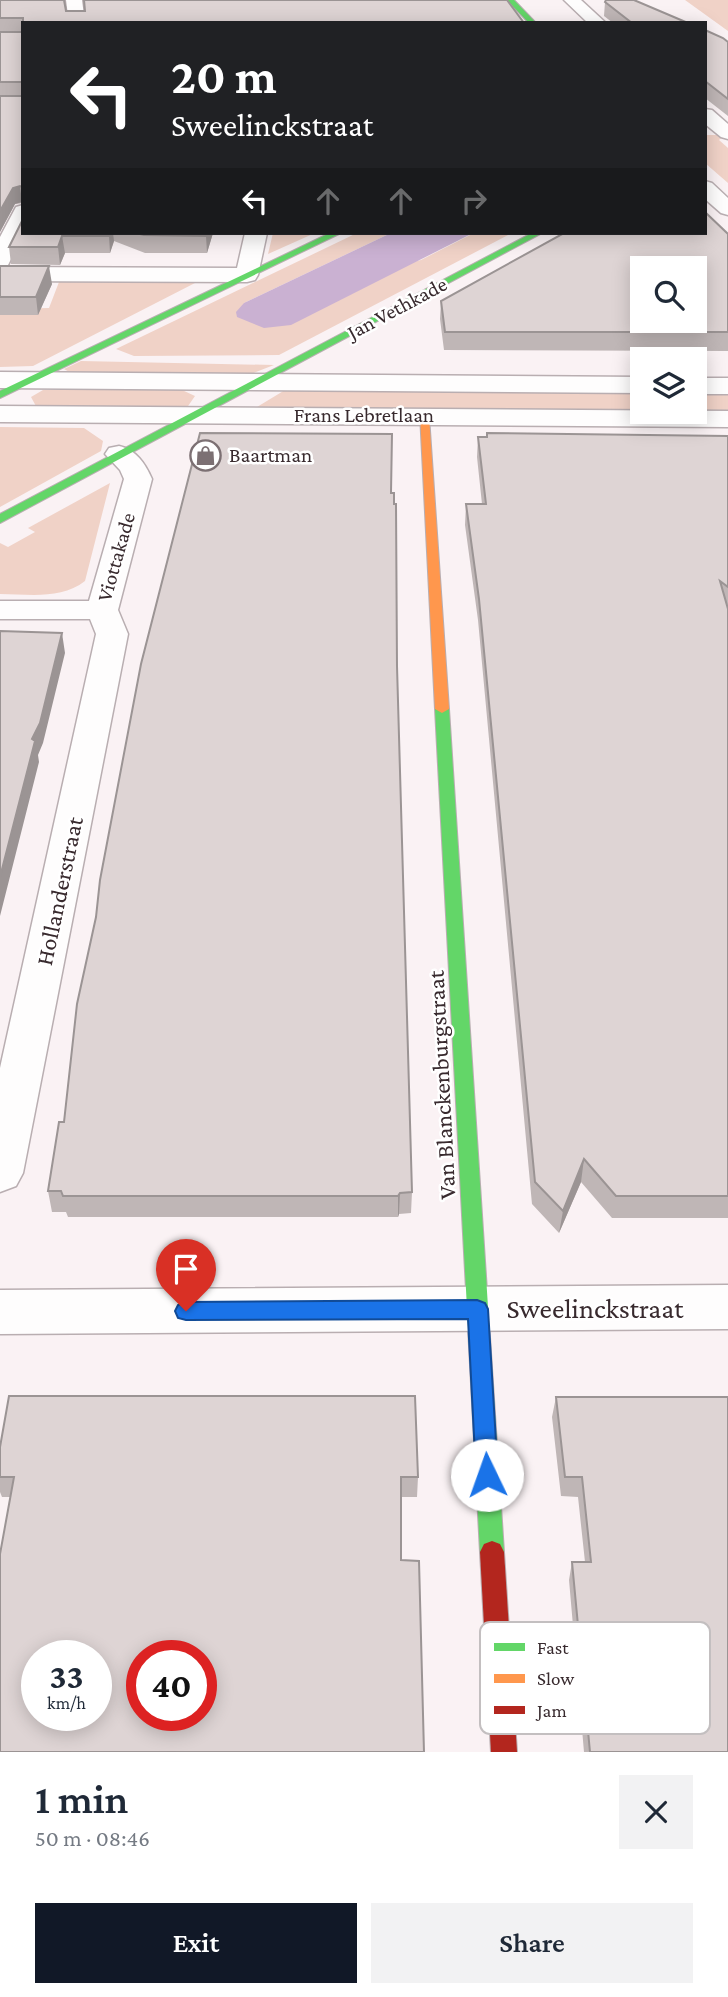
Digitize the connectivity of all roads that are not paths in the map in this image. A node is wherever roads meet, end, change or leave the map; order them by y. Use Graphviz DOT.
graph roads {
  1 [pos="74,0"];
  2 [pos="510,0"];
  3 [pos="572,0"];
  4 [pos="77,21"];
  5 [pos="531,21"];
  6 [pos="596,21"];
  7 [pos="707,116"];
  8 [pos="728,133"];
  9 [pos="707,189"];
  10 [pos="728,209"];
  11 [pos="21,215"];
  12 [pos="256,235"];
  13 [pos="333,235"];
  14 [pos="534,235"];
  15 [pos="0,260"];
  16 [pos="0,274"];
  17 [pos="247,275"];
  18 [pos="0,380"];
  19 [pos="29,381"];
  20 [pos="255,382"];
  21 [pos="630,385"];
  22 [pos="707,386"];
  23 [pos="728,386"];
  24 [pos="0,395"];
  25 [pos="0,414"];
  26 [pos="196,415"];
  27 [pos="424,415"];
  28 [pos="728,419"];
  29 [pos="119,454"];
  30 [pos="0,519"];
  31 [pos="0,610"];
  32 [pos="102,610"];
  33 [pos="0,1173"];
  34 [pos="728,1307"];
  35 [pos="477,1309"];
  36 [pos="0,1312"];
  37 [pos="496,1622"];
  38 [pos="503,1734"];
  39 [pos="504,1752"];
  1 -- 4 [label="street"];
  2 -- 5 [label="street"];
  3 -- 6 [label="street"];
  7 -- 8 [label="street"];
  9 -- 10 [label="street"];
  11 -- 15 [label="street"];
  12 -- 17 [label="street"];
  13 -- 17 [label="street"];
  14 -- 20 [label="street, Jan Vethkade"];
  16 -- 17 [label="street"];
  17 -- 19 [label="street"];
  18 -- 19 [label="street, Frans Lebretlaan"];
  19 -- 20 [label="street, Frans Lebretlaan"];
  19 -- 24 [label="street"];
  20 -- 21 [label="street, Frans Lebretlaan"];
  20 -- 26 [label="street"];
  22 -- 23 [label="street"];
  25 -- 26 [label="street, Frans Lebretlaan"];
  26 -- 27 [label="street, Frans Lebretlaan"];
  26 -- 29 [label="street"];
  27 -- 28 [label="street, Frans Lebretlaan"];
  27 -- 35 [label="street, Van Blanckenburgstraat"];
  29 -- 30 [label="street"];
  29 -- 32 [label="street, Viottakade"];
  31 -- 32 [label="street, Viottakade"];
  32 -- 33 [label="street, Hollanderstraat"];
  34 -- 35 [label="street, Sweelinckstraat"];
  35 -- 36 [label="street, Sweelinckstraat"];
  35 -- 37 [label="street, Van Blanckenburgstraat"];
  38 -- 39 [label="street, Van Blanckenburgstraat"];
}
